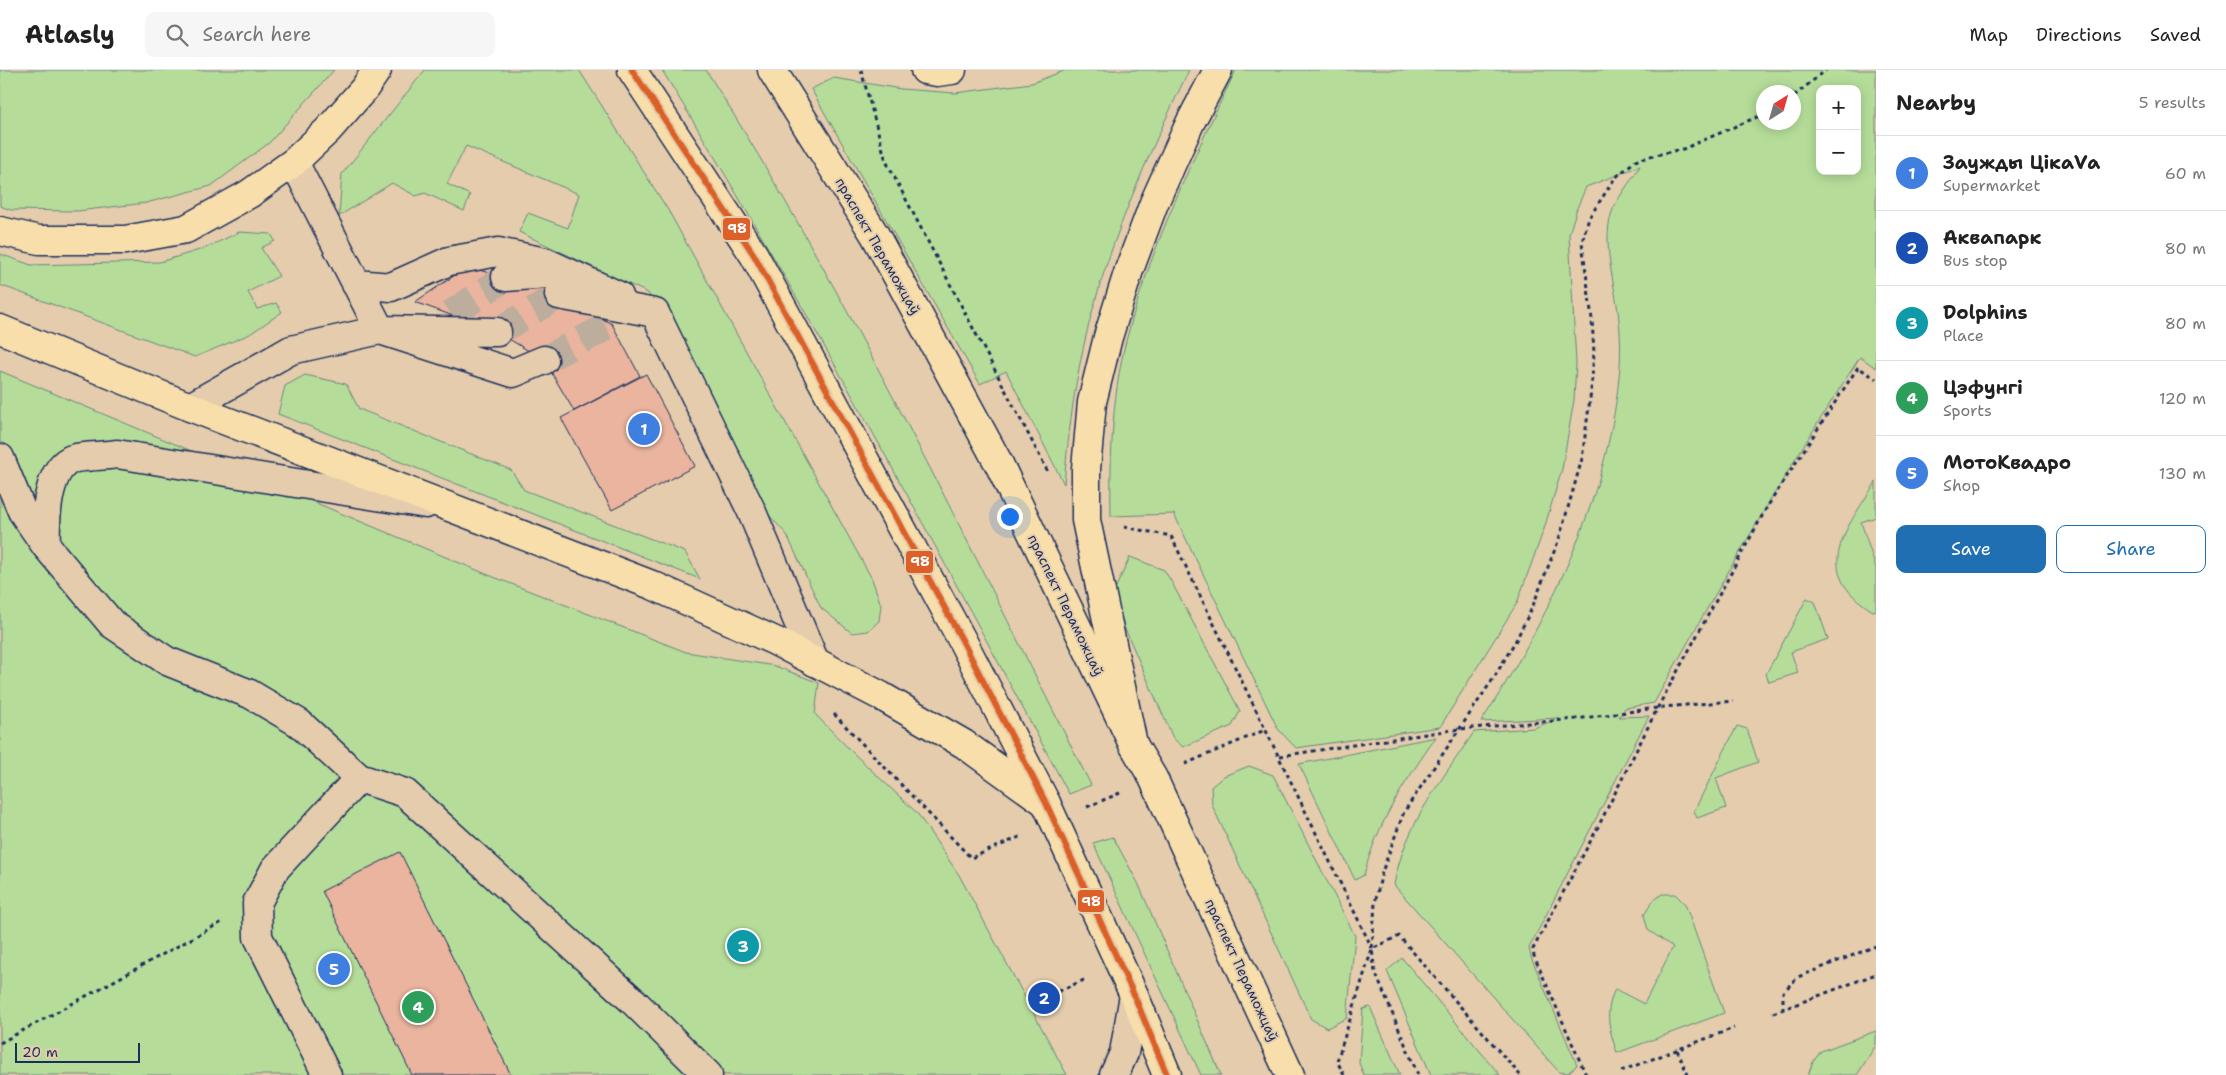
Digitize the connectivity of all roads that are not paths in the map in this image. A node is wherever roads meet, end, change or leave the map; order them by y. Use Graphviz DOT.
graph roads {
  1 [pos="377,70"];
  2 [pos="632,70"];
  3 [pos="772,70"];
  4 [pos="925,70"];
  5 [pos="952,70"];
  6 [pos="1218,70"];
  7 [pos="294,162"];
  8 [pos="0,230"];
  9 [pos="506,277"];
  10 [pos="356,284"];
  11 [pos="559,295"];
  12 [pos="655,313"];
  13 [pos="451,314"];
  14 [pos="612,324"];
  15 [pos="0,329"];
  16 [pos="380,330"];
  17 [pos="497,332"];
  18 [pos="544,360"];
  19 [pos="190,407"];
  20 [pos="0,458"];
  21 [pos="452,508"];
  22 [pos="46,546"];
  23 [pos="815,662"];
  24 [pos="1133,744"];
  25 [pos="359,778"];
  26 [pos="1046,803"];
  27 [pos="1134,995"];
  28 [pos="327,1075"];
  29 [pos="708,1075"];
  30 [pos="1114,1075"];
  31 [pos="1167,1075"];
  32 [pos="1290,1075"];
  1 -- 7 [label="main road"];
  2 -- 26 [label="main road"];
  3 -- 24 [label="main road, праспект Пераможцаў"];
  4 -- 5 [label="main road"];
  6 -- 24 [label="main road"];
  7 -- 8 [label="main road"];
  7 -- 10 [label="lane"];
  9 -- 12 [label="lane"];
  10 -- 12 [label="lane"];
  10 -- 16 [label="lane"];
  11 -- 12 [label="lane"];
  12 -- 14 [label="lane"];
  12 -- 23 [label="lane"];
  13 -- 16 [label="lane"];
  15 -- 19 [label="main road"];
  16 -- 17 [label="lane"];
  16 -- 18 [label="lane"];
  16 -- 19 [label="lane"];
  19 -- 21 [label="main road"];
  20 -- 22 [label="lane"];
  21 -- 22 [label="lane"];
  21 -- 23 [label="main road"];
  22 -- 25 [label="lane"];
  23 -- 26 [label="main road"];
  24 -- 32 [label="main road, праспект Пераможцаў"];
  25 -- 28 [label="lane"];
  25 -- 29 [label="lane"];
  26 -- 27 [label="main road"];
  27 -- 30 [label="lane"];
  27 -- 31 [label="main road"];
}
